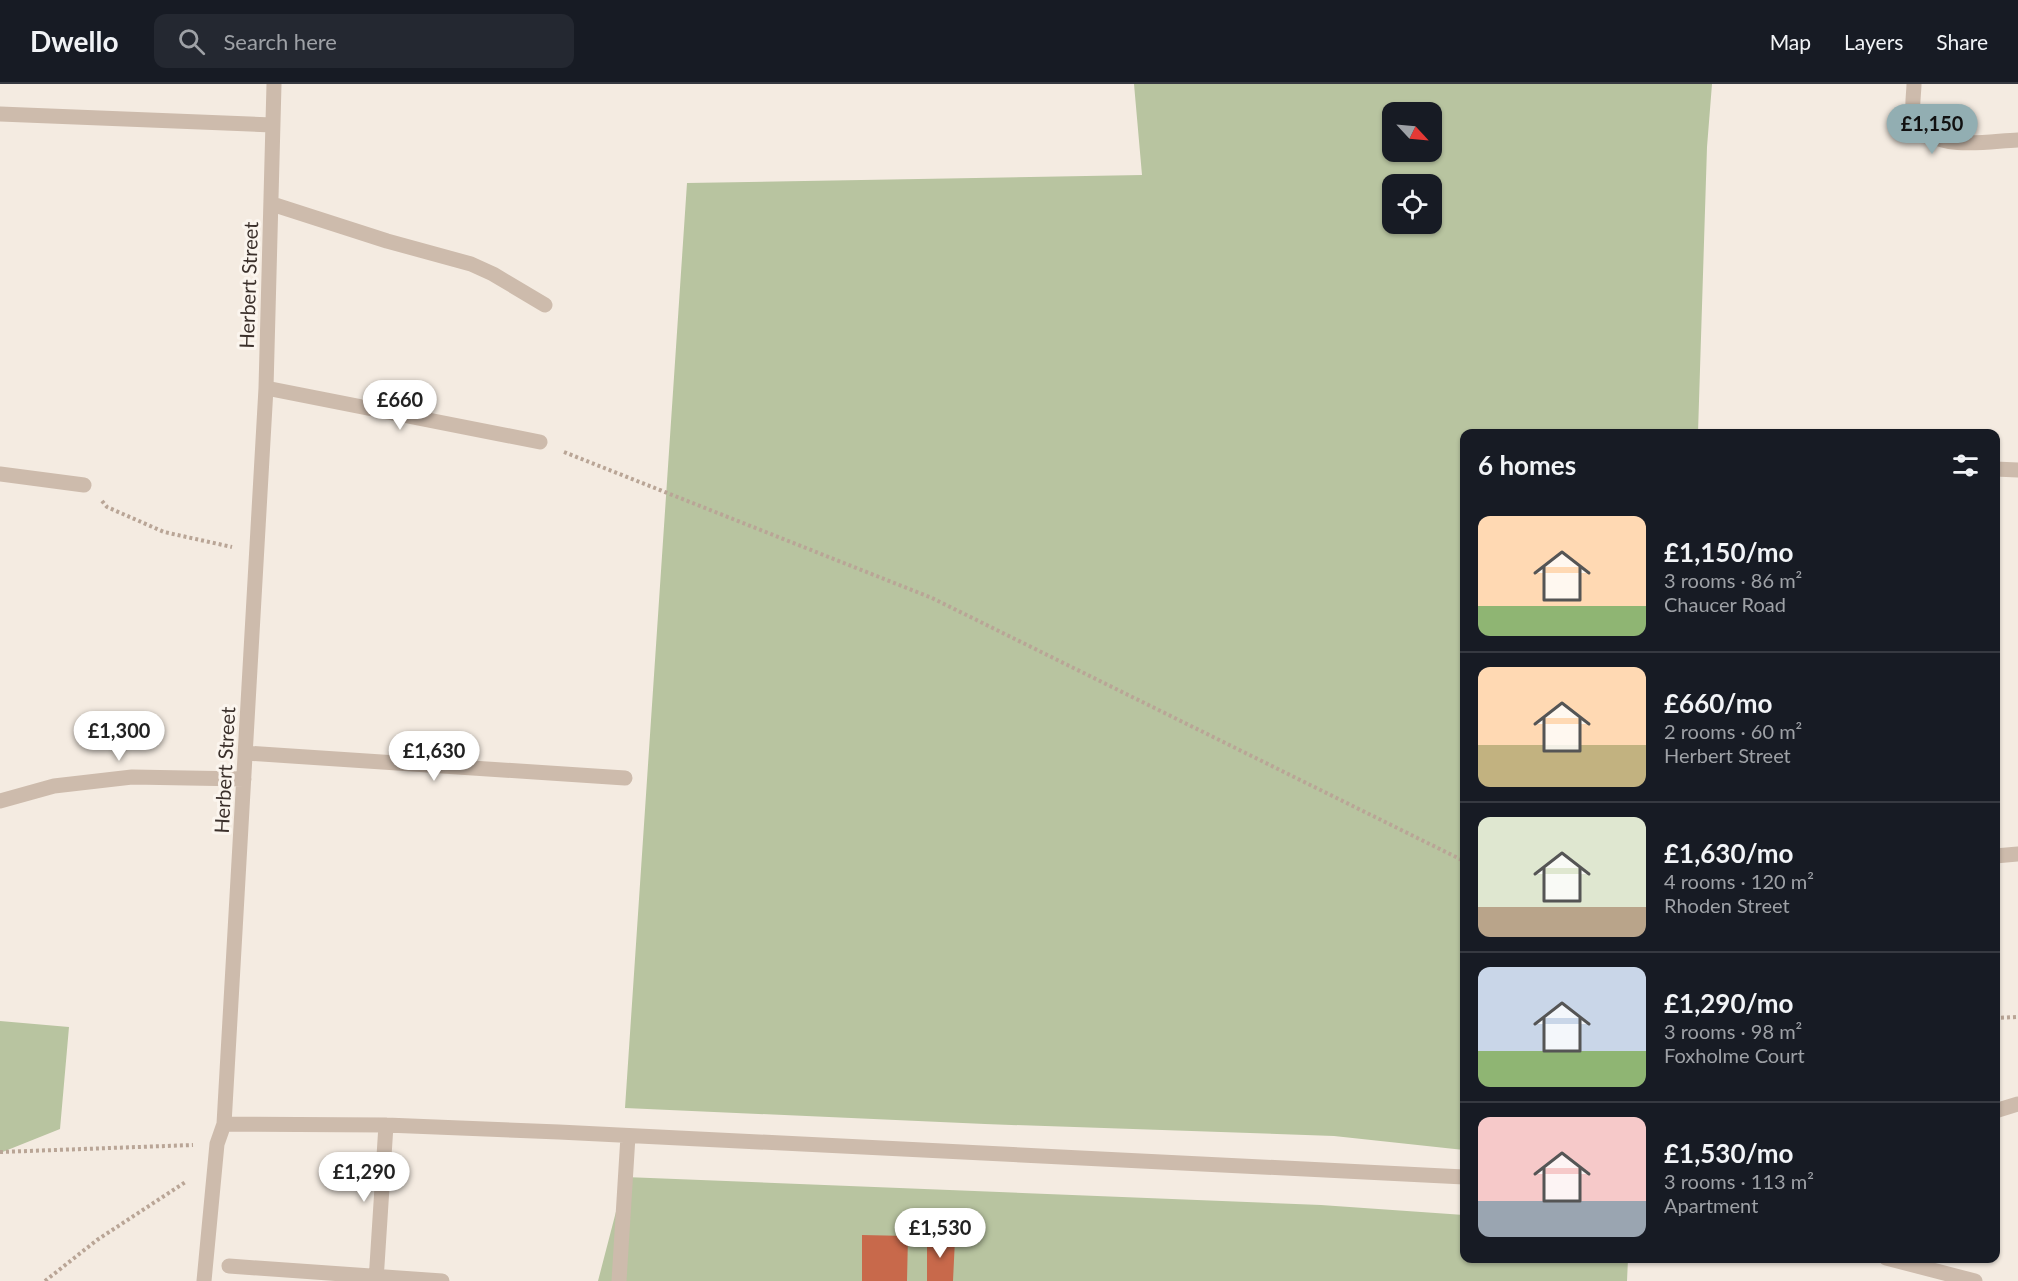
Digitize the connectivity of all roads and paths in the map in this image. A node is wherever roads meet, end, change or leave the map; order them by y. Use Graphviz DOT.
graph roads {
  1 [pos="274,84"];
  2 [pos="1914,84"];
  3 [pos="0,114"];
  4 [pos="272,125"];
  5 [pos="2018,140"];
  6 [pos="272,204"];
  7 [pos="545,305"];
  8 [pos="266,388"];
  9 [pos="540,442"];
  10 [pos="2000,469"];
  11 [pos="2018,470"];
  12 [pos="0,474"];
  13 [pos="84,485"];
  14 [pos="257,553"];
  15 [pos="246,753"];
  16 [pos="625,778"];
  17 [pos="244,779"];
  18 [pos="0,801"];
  19 [pos="2018,854"];
  20 [pos="2000,856"];
  21 [pos="1460,859"];
  22 [pos="2000,1017"];
  23 [pos="2018,1017"];
  24 [pos="2018,1104"];
  25 [pos="2000,1109"];
  26 [pos="224,1124"];
  27 [pos="386,1125"];
  28 [pos="628,1136"];
  29 [pos="217,1144"];
  30 [pos="0,1152"];
  31 [pos="1460,1177"];
  32 [pos="1905,1263"];
  33 [pos="229,1266"];
  34 [pos="376,1279"];
  35 [pos="45,1281"];
  36 [pos="204,1281"];
  37 [pos="442,1281"];
  38 [pos="620,1281"];
  39 [pos="1975,1281"];
  1 -- 4 [label="street, Herbert Street"];
  2 -- 5 [label="street"];
  3 -- 4 [label="street"];
  4 -- 6 [label="street, Herbert Street"];
  6 -- 7 [label="street"];
  6 -- 8 [label="street, Herbert Street"];
  8 -- 9 [label="street"];
  8 -- 14 [label="street, Herbert Street"];
  9 -- 21 [label="path"];
  10 -- 11 [label="street"];
  12 -- 13 [label="street"];
  13 -- 14 [label="path"];
  14 -- 15 [label="street, Herbert Street"];
  15 -- 16 [label="street"];
  15 -- 17 [label="street, Herbert Street"];
  17 -- 18 [label="street"];
  17 -- 26 [label="street, Herbert Street"];
  19 -- 20 [label="street"];
  22 -- 23 [label="path"];
  24 -- 25 [label="street"];
  26 -- 27 [label="street"];
  26 -- 29 [label="street, Herbert Street"];
  27 -- 28 [label="street"];
  27 -- 34 [label="street"];
  28 -- 31 [label="street"];
  28 -- 38 [label="street"];
  29 -- 30 [label="path"];
  29 -- 35 [label="path"];
  29 -- 36 [label="street, Herbert Street"];
  32 -- 39 [label="street"];
  33 -- 34 [label="street"];
  34 -- 37 [label="street"];
}
